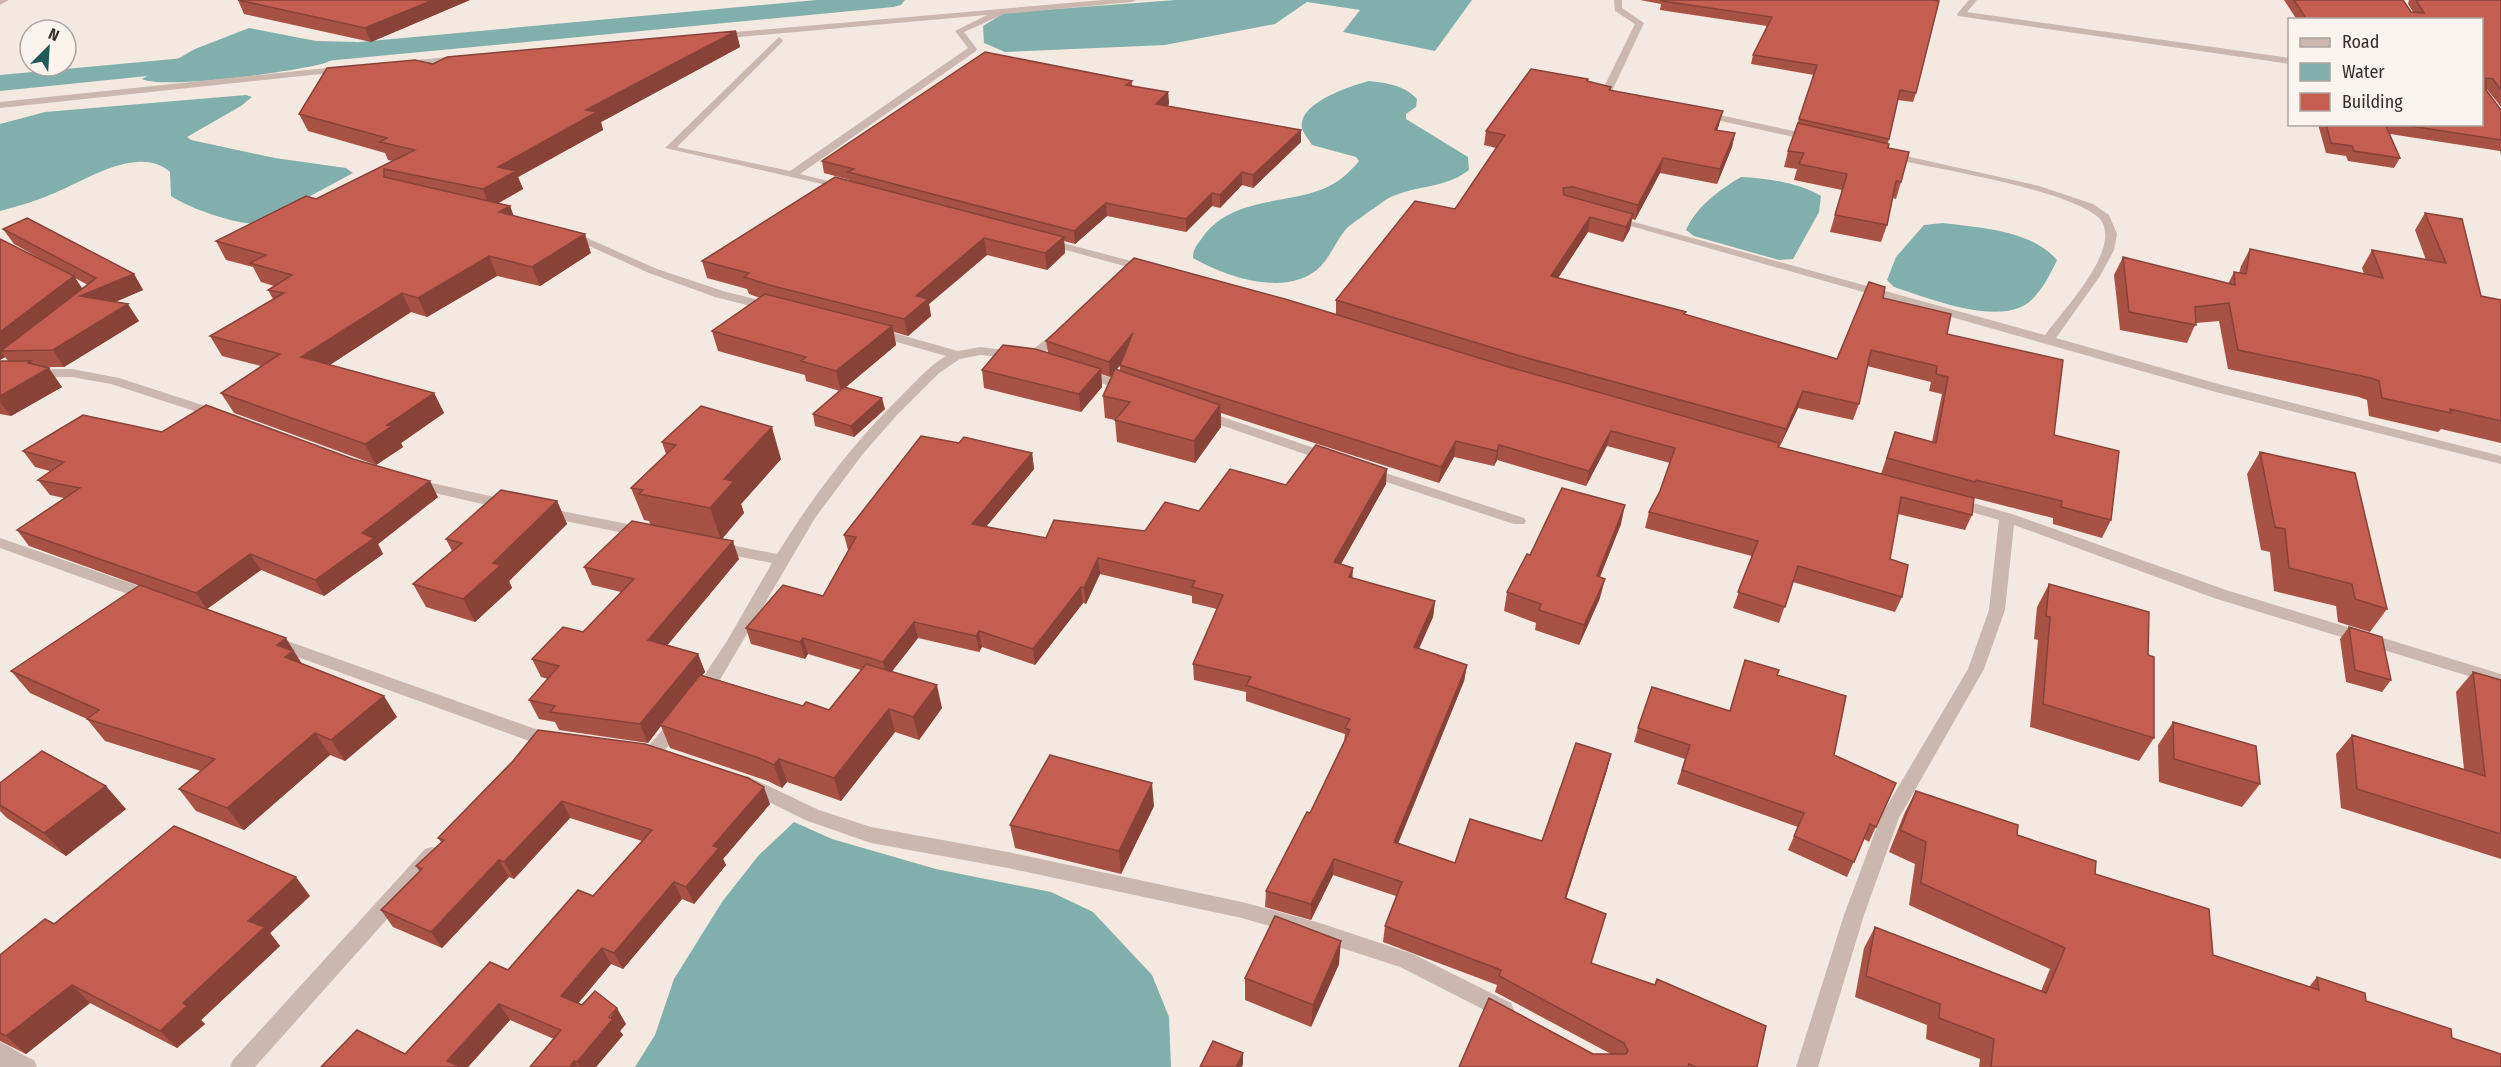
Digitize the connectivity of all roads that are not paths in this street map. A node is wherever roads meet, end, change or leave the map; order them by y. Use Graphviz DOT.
graph roads {
  1 [pos="5,0"];
  2 [pos="1132,0"];
  3 [pos="1618,0"];
  4 [pos="1973,0"];
  5 [pos="0,2"];
  6 [pos="1003,10"];
  7 [pos="703,37"];
  8 [pos="779,40"];
  9 [pos="474,58"];
  10 [pos="2288,61"];
  11 [pos="394,65"];
  12 [pos="359,68"];
  13 [pos="2484,94"];
  14 [pos="2501,95"];
  15 [pos="1628,100"];
  16 [pos="0,105"];
  17 [pos="1685,111"];
  18 [pos="1822,140"];
  19 [pos="1876,153"];
  20 [pos="792,175"];
  21 [pos="857,191"];
  22 [pos="1604,217"];
  23 [pos="552,227"];
  24 [pos="1031,237"];
  25 [pos="1131,264"];
  26 [pos="1161,272"];
  27 [pos="1115,280"];
  28 [pos="786,310"];
  29 [pos="1076,319"];
  30 [pos="868,330"];
  31 [pos="2048,340"];
  32 [pos="958,356"];
  33 [pos="1032,357"];
  34 [pos="1051,363"];
  35 [pos="1071,369"];
  36 [pos="0,374"];
  37 [pos="1147,394"];
  38 [pos="1186,408"];
  39 [pos="228,418"];
  40 [pos="2501,460"];
  41 [pos="395,479"];
  42 [pos="1937,499"];
  43 [pos="2007,517"];
  44 [pos="1519,521"];
  45 [pos="659,535"];
  46 [pos="0,543"];
  47 [pos="701,544"];
  48 [pos="782,560"];
  49 [pos="167,601"];
  50 [pos="260,636"];
  51 [pos="2501,680"];
  52 [pos="625,747"];
  53 [pos="653,752"];
  54 [pos="522,754"];
  55 [pos="675,759"];
  56 [pos="729,776"];
  57 [pos="440,845"];
  58 [pos="1525,1022"];
  59 [pos="0,1052"];
  60 [pos="26,1067"];
  61 [pos="241,1067"];
  62 [pos="1808,1067"];
  1 -- 5 [label="street"];
  2 -- 6 [label="street"];
  3 -- 15 [label="street"];
  4 -- 10 [label="street"];
  6 -- 7 [label="street"];
  6 -- 20 [label="street"];
  8 -- 20 [label="street"];
  9 -- 11 [label="street"];
  12 -- 16 [label="street"];
  13 -- 14 [label="street"];
  17 -- 18 [label="street"];
  19 -- 31 [label="street"];
  20 -- 21 [label="street"];
  22 -- 31 [label="street"];
  23 -- 28 [label="street"];
  24 -- 25 [label="street"];
  25 -- 26 [label="street"];
  25 -- 27 [label="street"];
  29 -- 33 [label="street"];
  30 -- 32 [label="street"];
  31 -- 40 [label="street"];
  32 -- 33 [label="street"];
  32 -- 48 [label="street"];
  33 -- 34 [label="street"];
  35 -- 37 [label="street"];
  36 -- 39 [label="street"];
  38 -- 44 [label="street"];
  41 -- 45 [label="street"];
  42 -- 43 [label="street"];
  43 -- 51 [label="street"];
  43 -- 62 [label="street"];
  46 -- 49 [label="street"];
  47 -- 48 [label="street"];
  48 -- 53 [label="street"];
  50 -- 54 [label="street"];
  52 -- 53 [label="street"];
  53 -- 55 [label="street"];
  56 -- 58 [label="street"];
  57 -- 61 [label="street"];
  59 -- 60 [label="street"];
}
